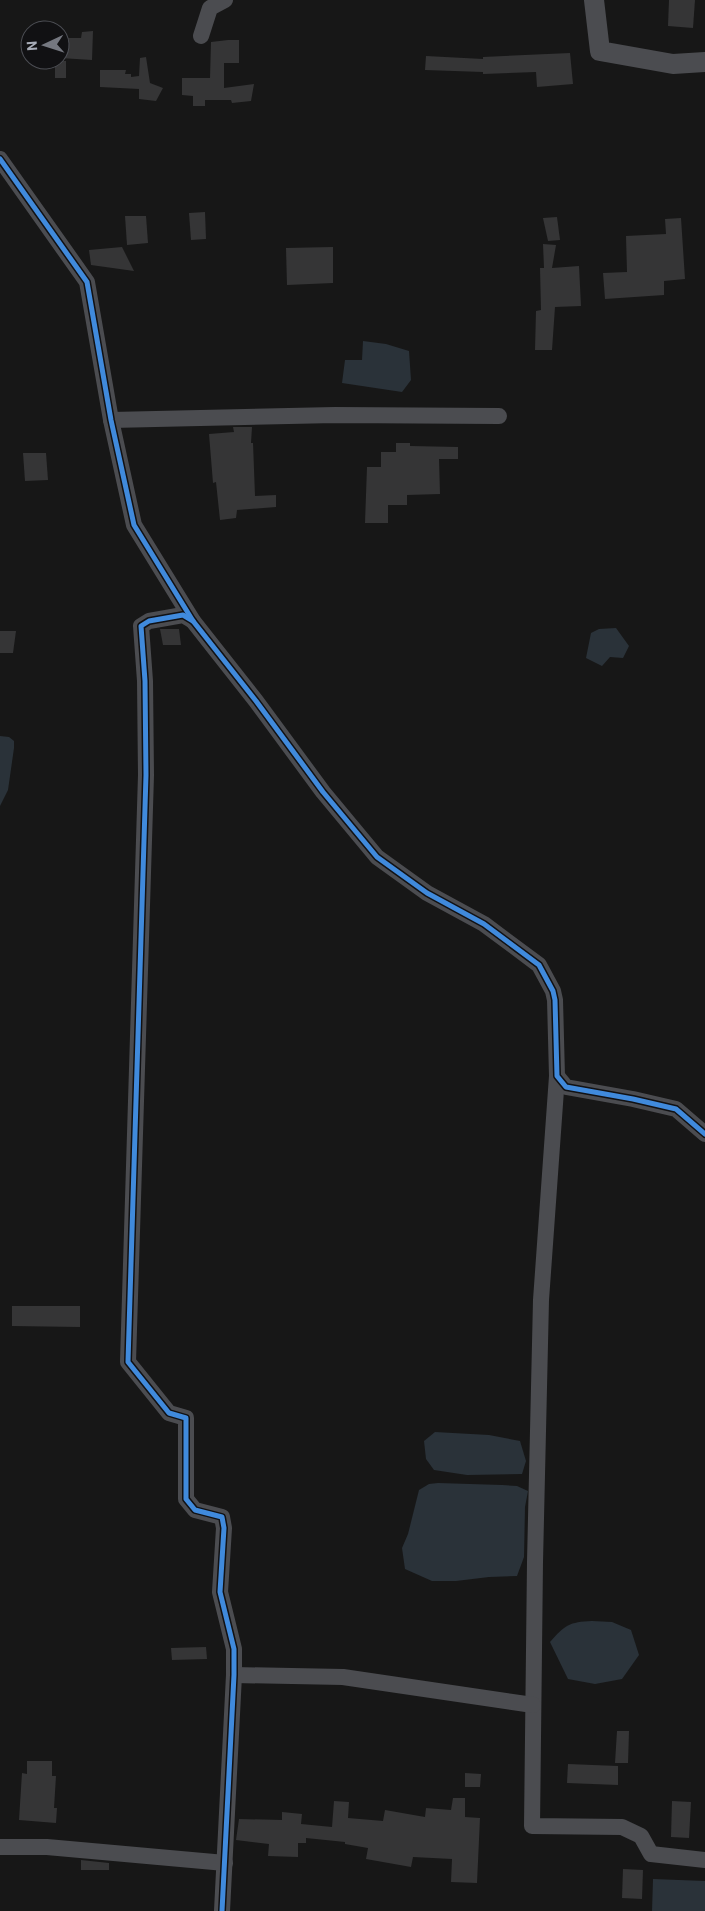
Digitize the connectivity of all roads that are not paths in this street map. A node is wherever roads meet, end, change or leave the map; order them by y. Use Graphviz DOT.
graph roads {
  1 [pos="225,0"];
  2 [pos="594,0"];
  3 [pos="201,36"];
  4 [pos="705,62"];
  5 [pos="0,159"];
  6 [pos="498,416"];
  7 [pos="111,420"];
  8 [pos="193,621"];
  9 [pos="556,1076"];
  10 [pos="705,1134"];
  11 [pos="234,1676"];
  12 [pos="534,1705"];
  13 [pos="0,1847"];
  14 [pos="705,1860"];
  15 [pos="225,1863"];
  16 [pos="222,1911"];
  1 -- 3 [label="street"];
  2 -- 4 [label="street"];
  5 -- 7 [label="street"];
  6 -- 7 [label="street"];
  7 -- 8 [label="street"];
  8 -- 9 [label="street"];
  8 -- 11 [label="street"];
  9 -- 10 [label="street"];
  9 -- 12 [label="street"];
  11 -- 12 [label="street"];
  11 -- 15 [label="street"];
  12 -- 14 [label="street"];
  13 -- 15 [label="street"];
  15 -- 16 [label="street"];
}
